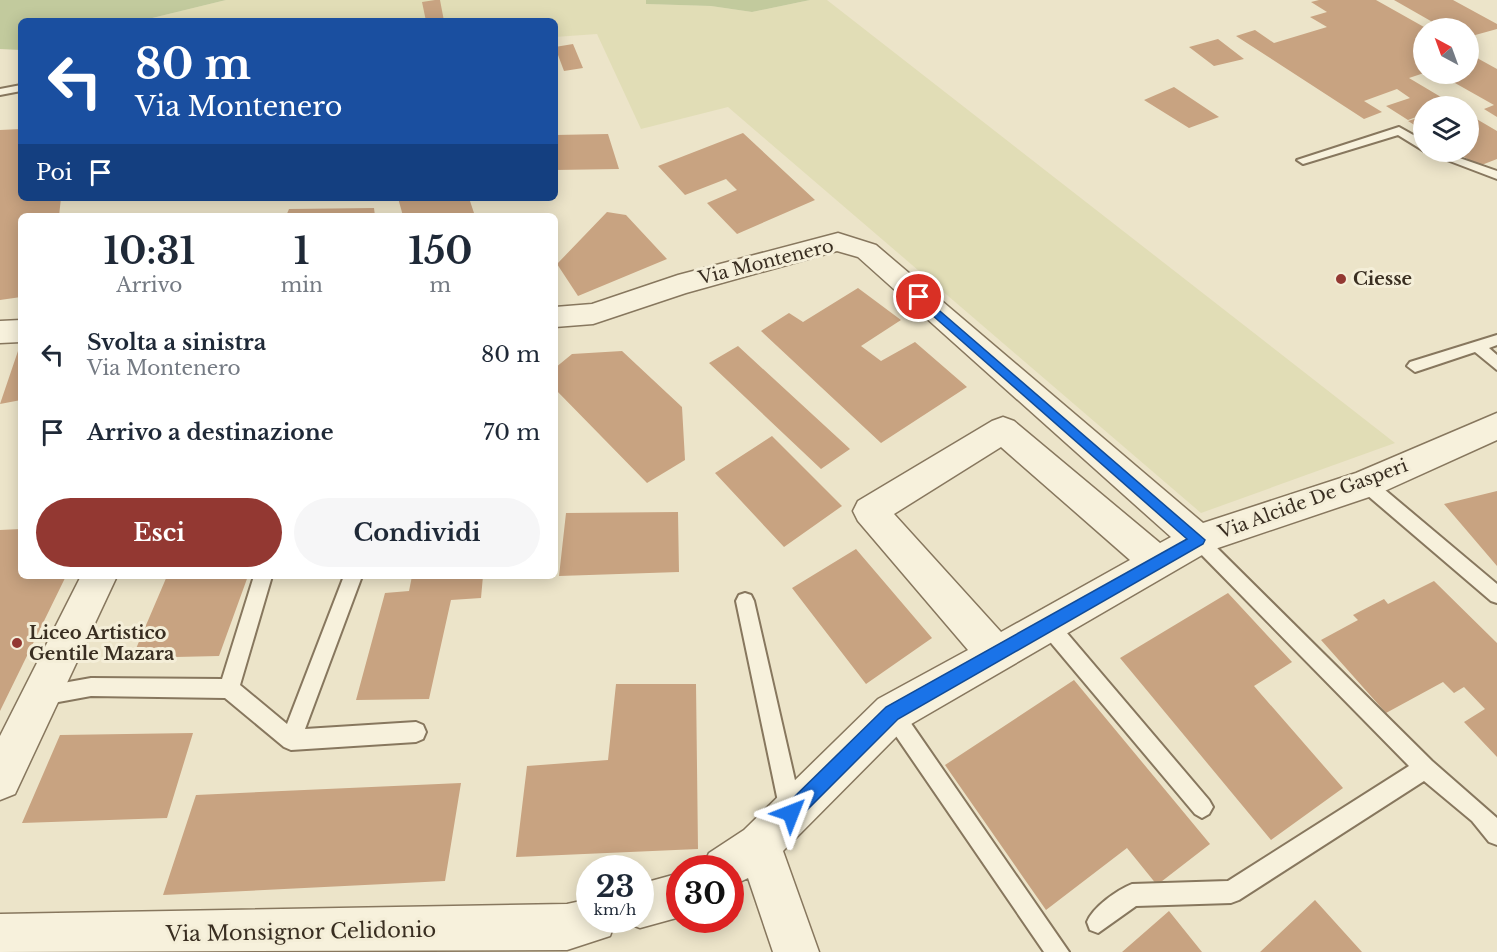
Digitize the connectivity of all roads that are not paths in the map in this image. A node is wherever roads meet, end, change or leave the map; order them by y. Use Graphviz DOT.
graph roads {
  1 [pos="18,89"];
  2 [pos="0,92"];
  3 [pos="1413,140"];
  4 [pos="1303,160"];
  5 [pos="1460,162"];
  6 [pos="1497,175"];
  7 [pos="558,317"];
  8 [pos="18,331"];
  9 [pos="0,332"];
  10 [pos="1497,339"];
  11 [pos="1478,346"];
  12 [pos="1497,364"];
  13 [pos="1415,366"];
  14 [pos="1497,426"];
  15 [pos="1366,484"];
  16 [pos="1198,540"];
  17 [pos="1158,563"];
  18 [pos="98,579"];
  19 [pos="262,579"];
  20 [pos="352,579"];
  21 [pos="1497,595"];
  22 [pos="745,600"];
  23 [pos="1048,625"];
  24 [pos="996,654"];
  25 [pos="229,689"];
  26 [pos="41,695"];
  27 [pos="892,713"];
  28 [pos="416,732"];
  29 [pos="291,740"];
  30 [pos="1425,768"];
  31 [pos="0,778"];
  32 [pos="1202,807"];
  33 [pos="791,813"];
  34 [pos="1497,834"];
  35 [pos="743,855"];
  36 [pos="744,862"];
  37 [pos="1098,922"];
  38 [pos="572,933"];
  39 [pos="0,937"];
  40 [pos="796,952"];
  41 [pos="1058,952"];
  1 -- 2 [label="lane"];
  3 -- 4 [label="lane"];
  5 -- 6 [label="lane"];
  7 -- 16 [label="street, Via Montenero"];
  8 -- 9 [label="street"];
  10 -- 11 [label="lane"];
  11 -- 12 [label="lane"];
  11 -- 13 [label="lane"];
  14 -- 15 [label="street, Via Alcide De Gasperi"];
  15 -- 16 [label="street, Via Alcide De Gasperi"];
  15 -- 21 [label="lane"];
  16 -- 17 [label="street, Via Alcide De Gasperi"];
  16 -- 30 [label="lane"];
  17 -- 23 [label="street, Via Alcide De Gasperi"];
  17 -- 24 [label="street"];
  18 -- 26 [label="street"];
  19 -- 25 [label="lane"];
  20 -- 29 [label="lane"];
  22 -- 33 [label="lane"];
  23 -- 24 [label="street, Via Alcide De Gasperi"];
  23 -- 32 [label="lane"];
  24 -- 27 [label="street, Via Alcide De Gasperi"];
  25 -- 26 [label="lane"];
  25 -- 29 [label="lane"];
  26 -- 31 [label="street"];
  27 -- 33 [label="street, Via Alcide De Gasperi"];
  27 -- 41 [label="lane"];
  28 -- 29 [label="lane"];
  30 -- 34 [label="lane"];
  30 -- 37 [label="lane"];
  33 -- 35 [label="street, Via Alcide De Gasperi"];
  36 -- 40 [label="street"];
  38 -- 39 [label="street, Via Monsignor Celidonio"];
}
